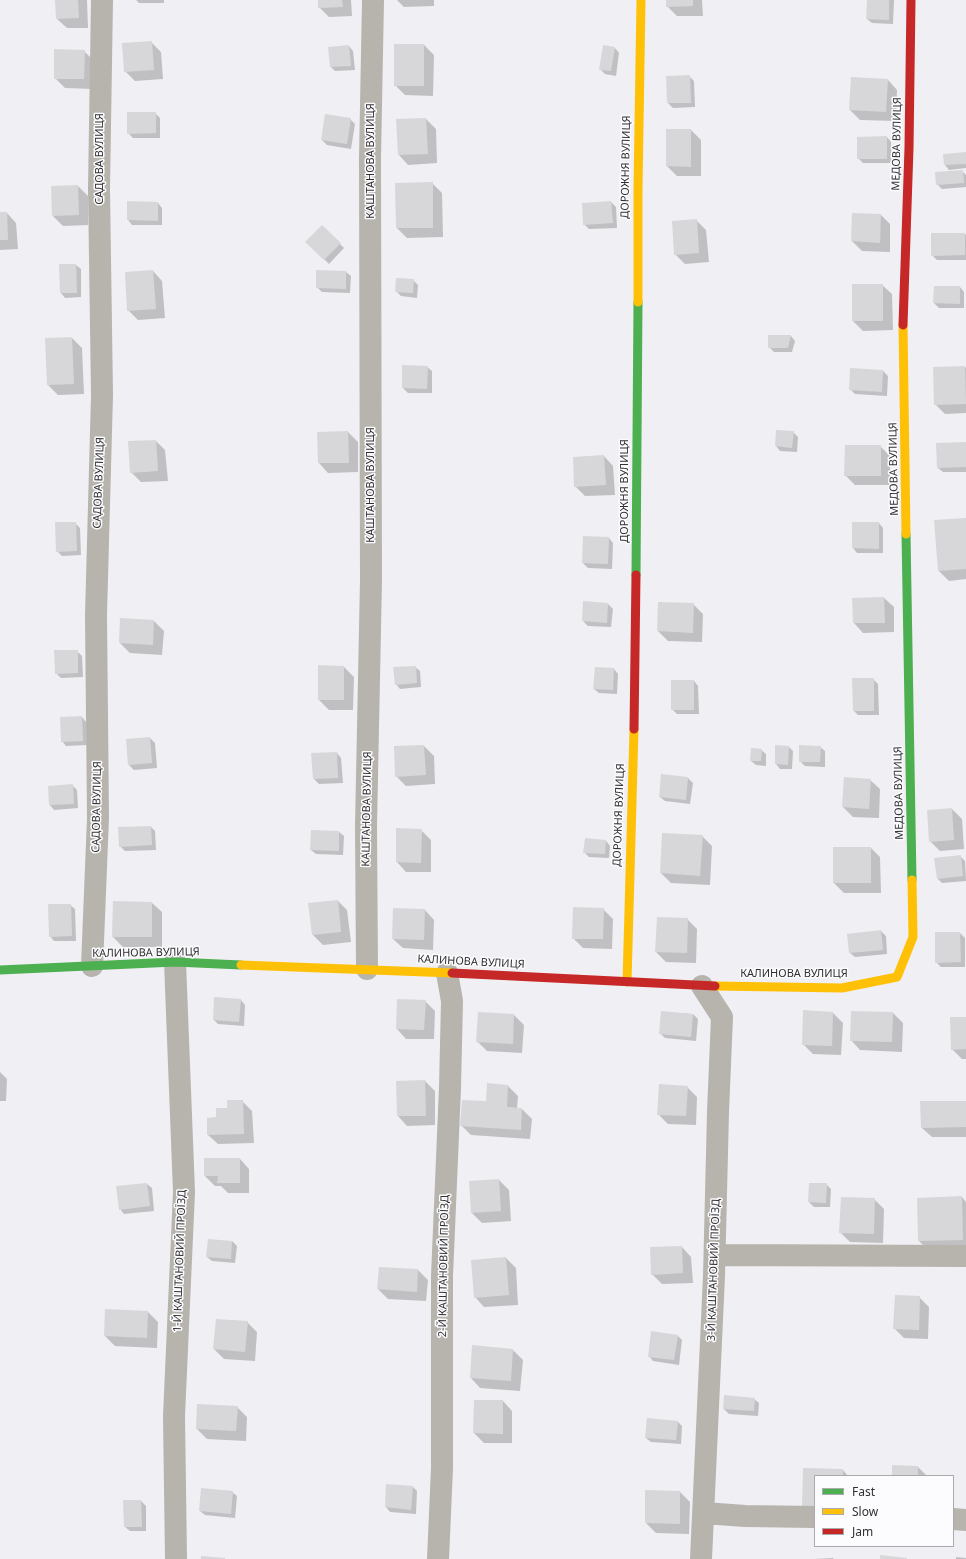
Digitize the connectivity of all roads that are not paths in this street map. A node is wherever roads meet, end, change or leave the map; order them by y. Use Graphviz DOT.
graph roads {
  1 [pos="102,0"];
  2 [pos="373,0"];
  3 [pos="641,0"];
  4 [pos="911,0"];
  5 [pos="913,937"];
  6 [pos="175,962"];
  7 [pos="92,966"];
  8 [pos="367,969"];
  9 [pos="0,970"];
  10 [pos="447,973"];
  11 [pos="627,982"];
  12 [pos="702,986"];
  13 [pos="715,1255"];
  14 [pos="966,1256"];
  15 [pos="704,1513"];
  16 [pos="814,1517"];
  17 [pos="954,1519"];
  18 [pos="966,1520"];
  19 [pos="176,1559"];
  20 [pos="438,1559"];
  21 [pos="701,1559"];
  1 -- 7 [label="street, САДОВА ВУЛИЦЯ"];
  2 -- 8 [label="street, КАШТАНОВА ВУЛИЦЯ"];
  3 -- 11 [label="street, ДОРОЖНЯ ВУЛИЦЯ"];
  4 -- 5 [label="street, МЕДОВА ВУЛИЦЯ"];
  5 -- 12 [label="street, КАЛИНОВА ВУЛИЦЯ"];
  6 -- 7 [label="street, КАЛИНОВА ВУЛИЦЯ"];
  6 -- 8 [label="street, КАЛИНОВА ВУЛИЦЯ"];
  6 -- 19 [label="street, 1-Й КАШТАНОВИЙ ПРОЇЗД"];
  7 -- 9 [label="street, КАЛИНОВА ВУЛИЦЯ"];
  8 -- 10 [label="street, КАЛИНОВА ВУЛИЦЯ"];
  10 -- 11 [label="street, КАЛИНОВА ВУЛИЦЯ"];
  10 -- 20 [label="street, 2-Й КАШТАНОВИЙ ПРОЇЗД"];
  11 -- 12 [label="street, КАЛИНОВА ВУЛИЦЯ"];
  12 -- 13 [label="street, 3-Й КАШТАНОВИЙ ПРОЇЗД"];
  13 -- 14 [label="street"];
  13 -- 15 [label="street, 3-Й КАШТАНОВИЙ ПРОЇЗД"];
  15 -- 16 [label="street"];
  15 -- 21 [label="street, 3-Й КАШТАНОВИЙ ПРОЇЗД"];
  17 -- 18 [label="street"];
}
